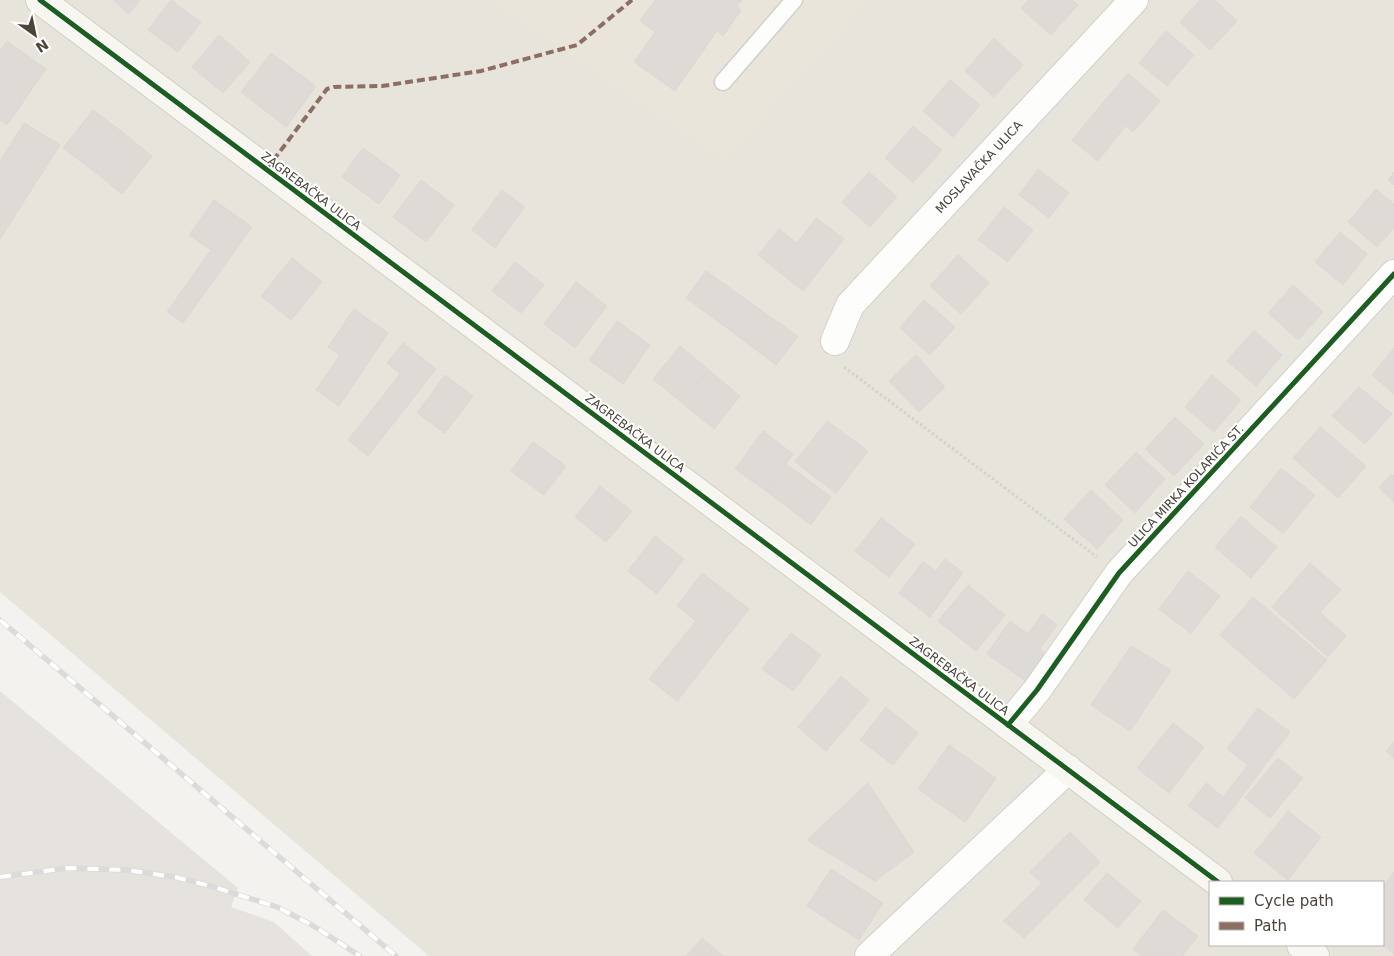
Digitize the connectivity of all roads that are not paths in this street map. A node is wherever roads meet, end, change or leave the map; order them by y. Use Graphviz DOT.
graph roads {
  1 [pos="40,0"];
  2 [pos="794,0"];
  3 [pos="1134,0"];
  4 [pos="723,82"];
  5 [pos="1394,274"];
  6 [pos="835,341"];
  7 [pos="1008,725"];
  8 [pos="1068,769"];
  9 [pos="1217,881"];
  10 [pos="1302,946"];
  11 [pos="869,956"];
  12 [pos="1316,956"];
  1 -- 7 [label="main road, ZAGREBAČKA ULICA"];
  2 -- 4 [label="lane"];
  3 -- 6 [label="street, MOSLAVAČKA ULICA"];
  5 -- 7 [label="street, ULICA MIRKA KOLARIĆA ST."];
  7 -- 8 [label="main road, ZAGREBAČKA ULICA"];
  8 -- 9 [label="main road, ZAGREBAČKA ULICA"];
  8 -- 11 [label="street"];
  10 -- 12 [label="main road"];
}
